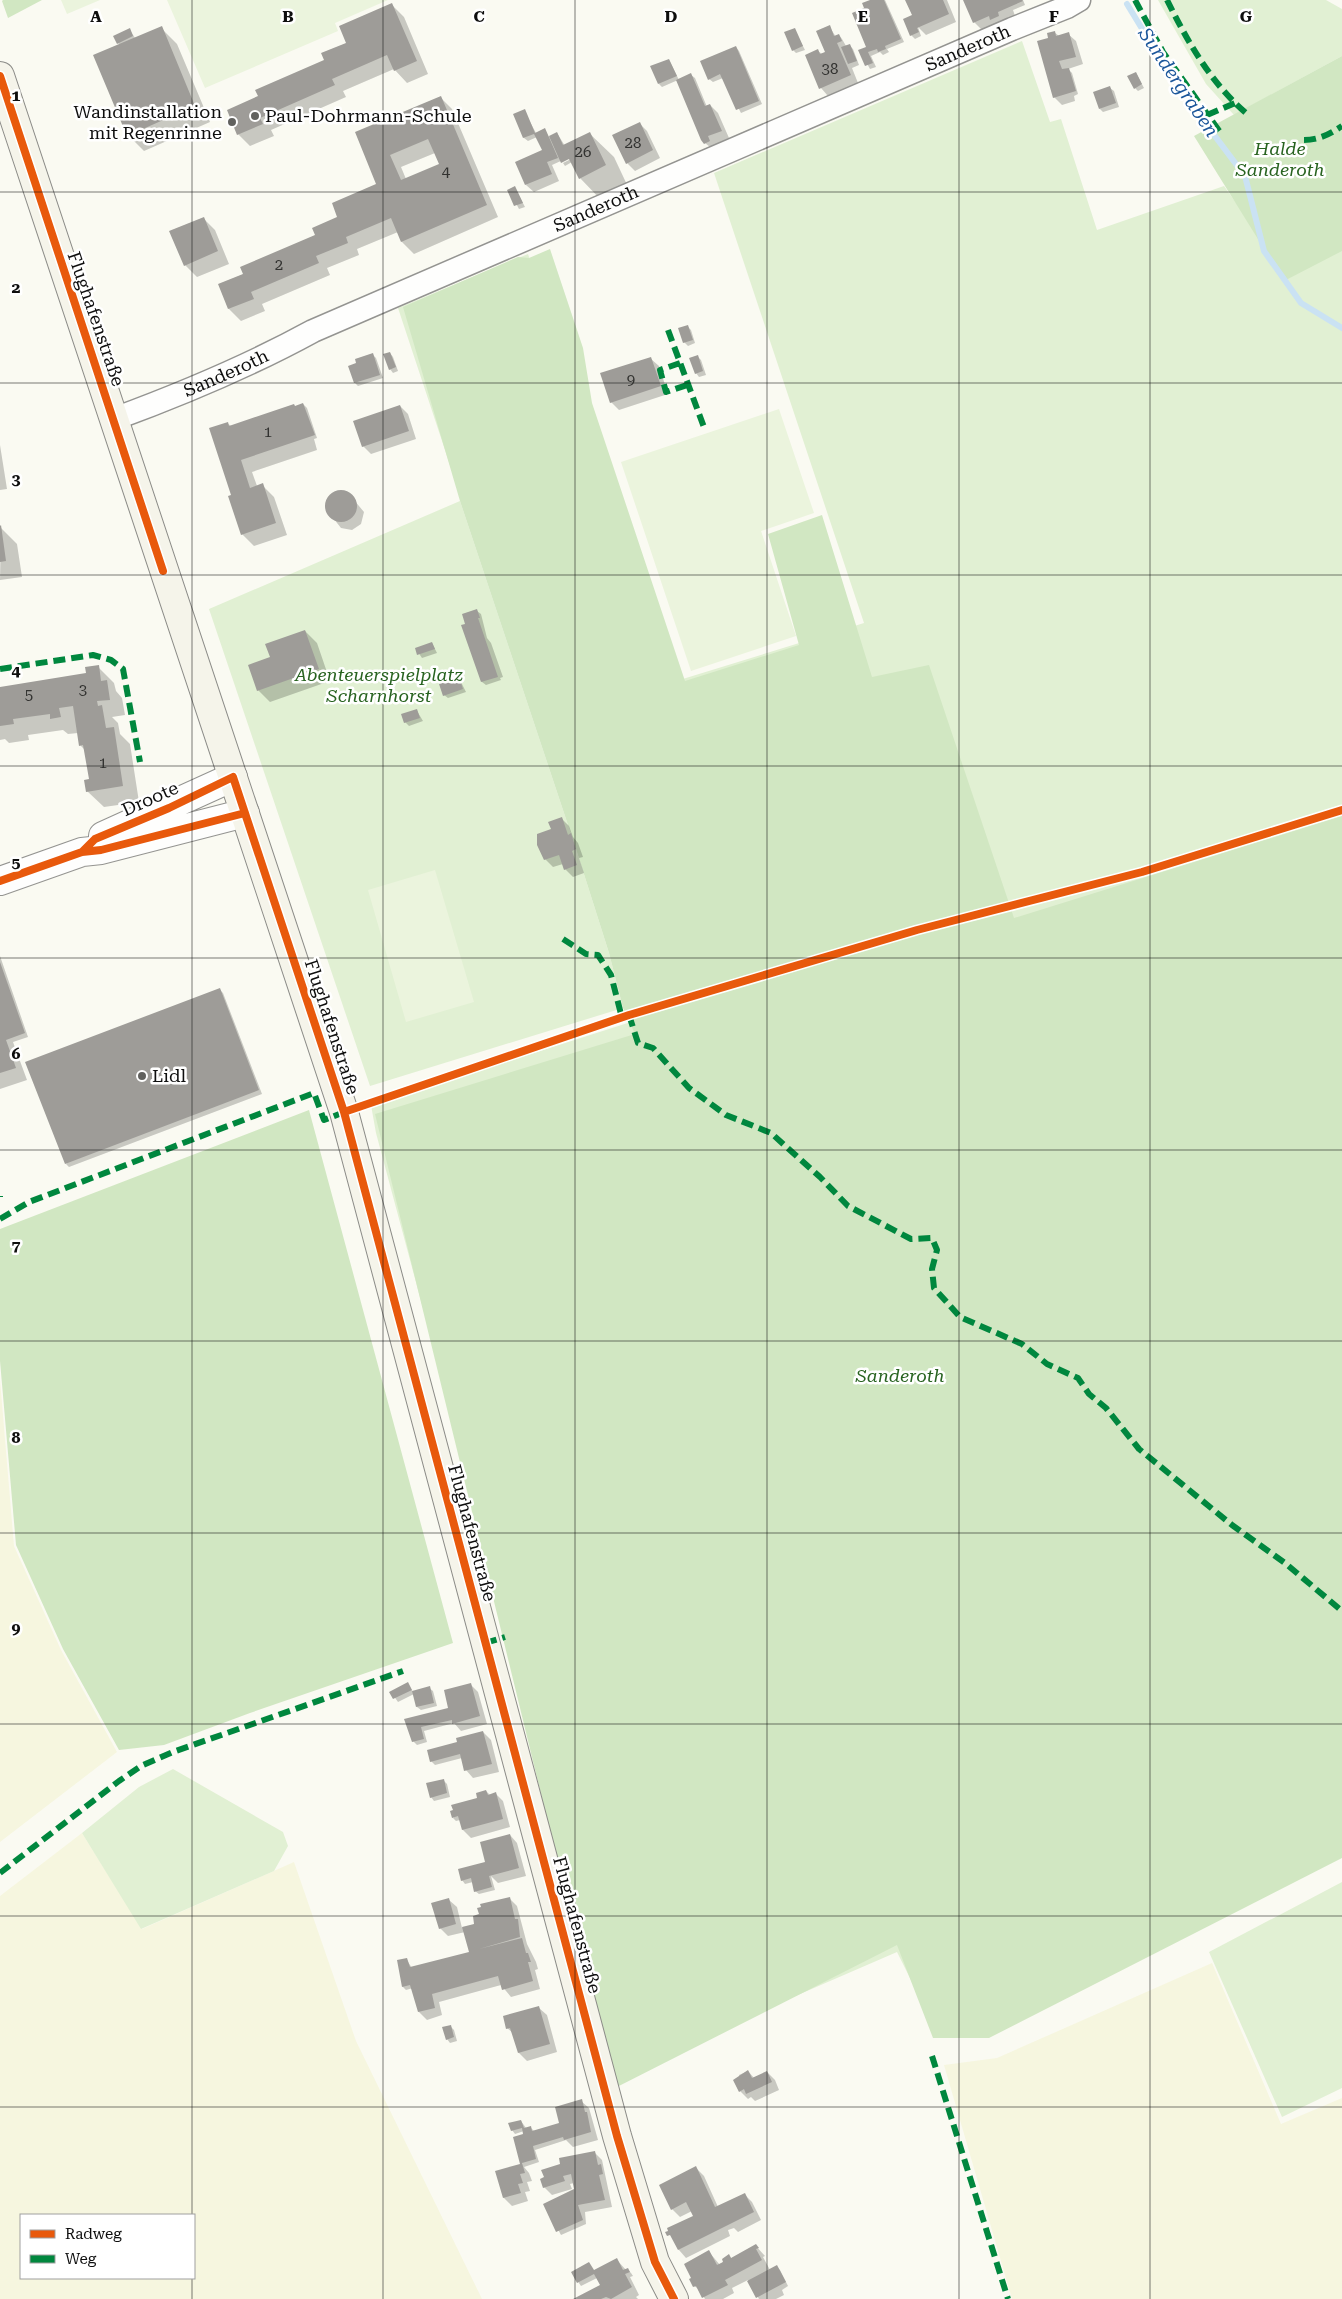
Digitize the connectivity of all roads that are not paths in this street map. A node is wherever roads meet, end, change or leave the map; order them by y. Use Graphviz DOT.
graph roads {
  1 [pos="1079,0"];
  2 [pos="0,76"];
  3 [pos="114,419"];
  4 [pos="233,777"];
  5 [pos="245,813"];
  6 [pos="82,852"];
  7 [pos="0,881"];
  8 [pos="674,2299"];
  1 -- 3 [label="street, Sanderoth"];
  2 -- 3 [label="main road, Flughafenstraße"];
  3 -- 4 [label="main road, Flughafenstraße"];
  4 -- 5 [label="main road, Flughafenstraße"];
  4 -- 6 [label="street, Droote"];
  5 -- 6 [label="street, Droote"];
  5 -- 8 [label="main road, Flughafenstraße"];
  6 -- 7 [label="street, Droote"];
}
